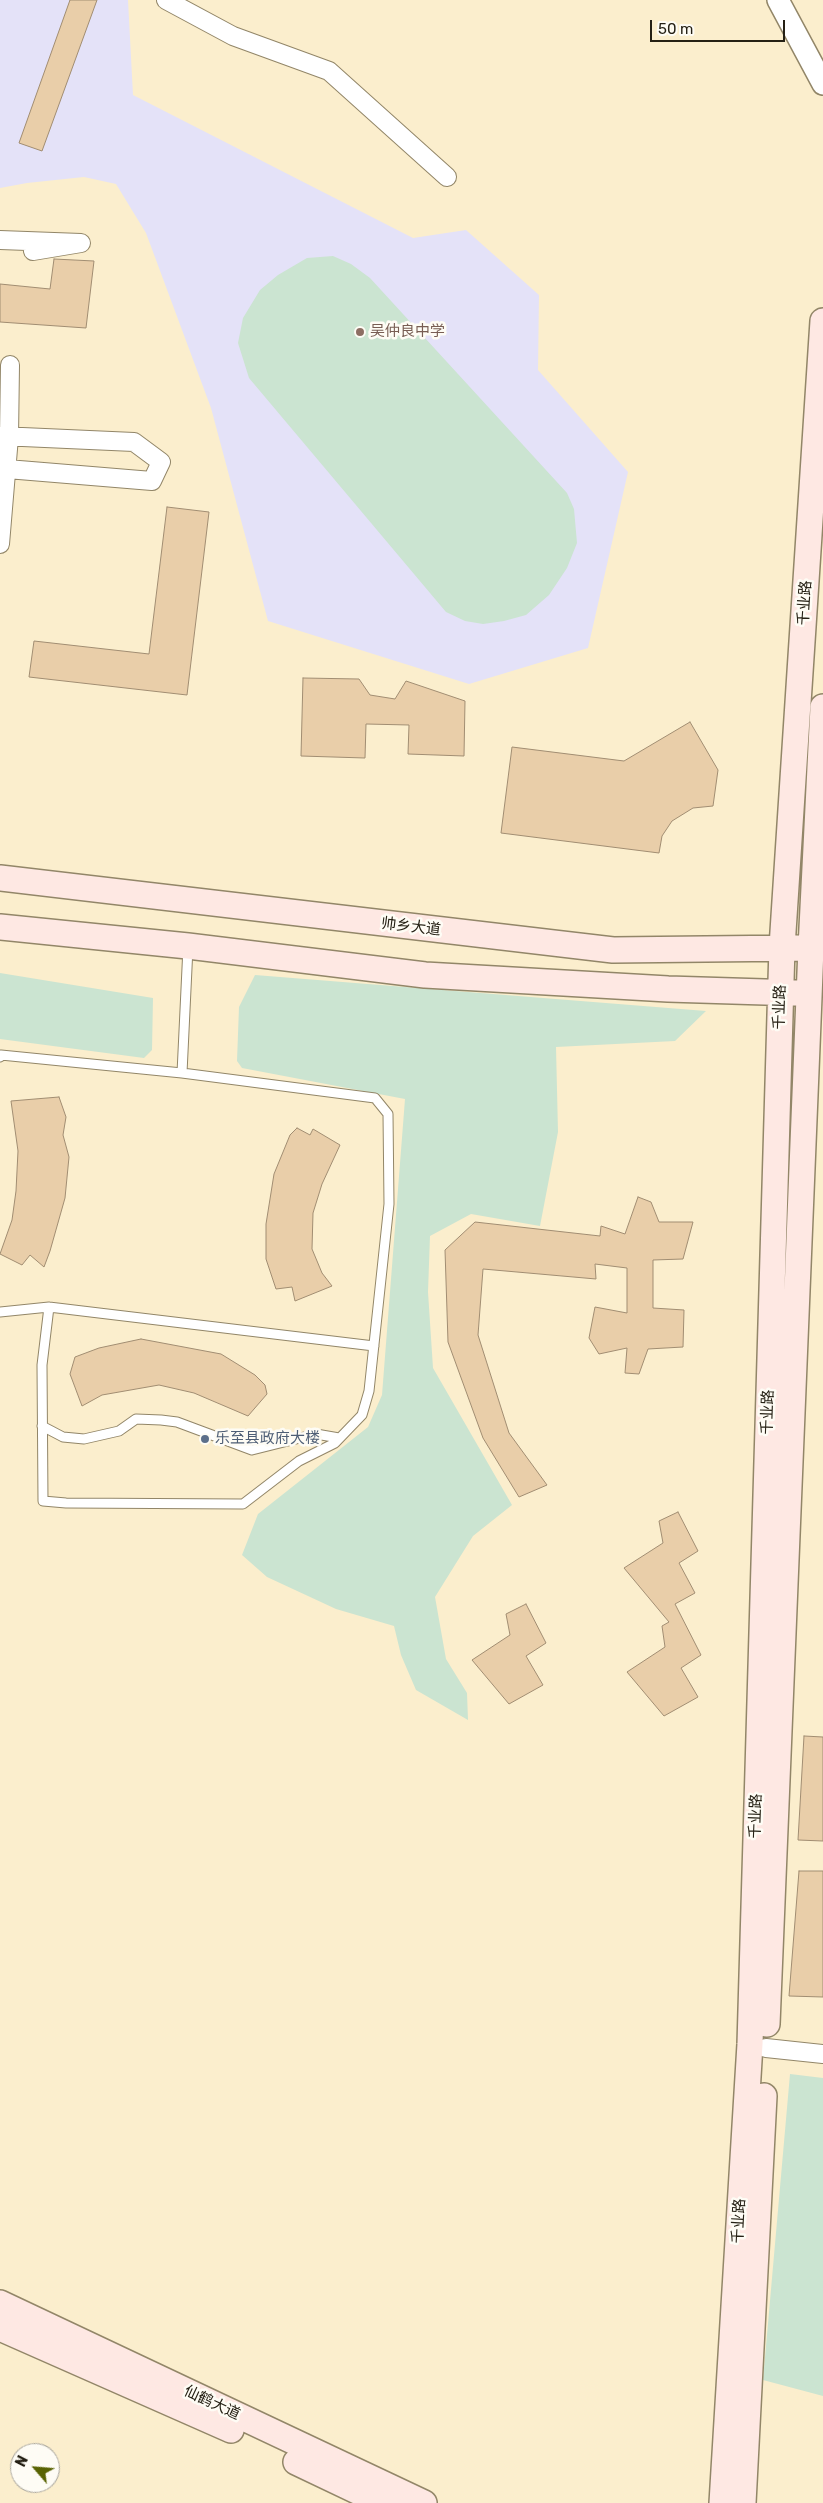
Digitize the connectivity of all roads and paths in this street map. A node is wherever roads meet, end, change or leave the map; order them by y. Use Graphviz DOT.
graph roads {
  1 [pos="166,0"];
  2 [pos="778,0"];
  3 [pos="823,84"];
  4 [pos="447,177"];
  5 [pos="0,240"];
  6 [pos="33,251"];
  7 [pos="823,321"];
  8 [pos="10,365"];
  9 [pos="5,437"];
  10 [pos="7,469"];
  11 [pos="0,544"];
  12 [pos="823,708"];
  13 [pos="0,878"];
  14 [pos="0,927"];
  15 [pos="188,946"];
  16 [pos="782,947"];
  17 [pos="817,948"];
  18 [pos="781,993"];
  19 [pos="817,993"];
  20 [pos="0,1057"];
  21 [pos="182,1073"];
  22 [pos="49,1307"];
  23 [pos="0,1312"];
  24 [pos="374,1346"];
  25 [pos="42,1426"];
  26 [pos="339,1438"];
  27 [pos="766,2048"];
  28 [pos="823,2054"];
  29 [pos="0,2303"];
  30 [pos="0,2328"];
  31 [pos="382,2503"];
  32 [pos="424,2503"];
  33 [pos="722,2503"];
  34 [pos="743,2503"];
  1 -- 4 [label="street"];
  2 -- 3 [label="street"];
  5 -- 6 [label="street"];
  7 -- 16 [label="main road, 千业路"];
  8 -- 9 [label="street"];
  9 -- 10 [label="street"];
  9 -- 10 [label="street"];
  10 -- 11 [label="street"];
  12 -- 17 [label="main road, 千业路"];
  13 -- 16 [label="main road, 帅乡大道"];
  14 -- 15 [label="main road"];
  15 -- 18 [label="main road"];
  15 -- 21 [label="lane"];
  16 -- 17 [label="main road, 帅乡大道"];
  16 -- 18 [label="main road, 千业路"];
  17 -- 19 [label="main road, 千业路"];
  18 -- 19 [label="main road"];
  18 -- 33 [label="main road, 千业路"];
  19 -- 27 [label="main road, 千业路"];
  20 -- 21 [label="lane"];
  21 -- 24 [label="lane"];
  22 -- 23 [label="lane"];
  22 -- 24 [label="lane"];
  22 -- 25 [label="lane"];
  24 -- 26 [label="lane"];
  25 -- 26 [label="lane"];
  25 -- 26 [label="lane"];
  27 -- 28 [label="street"];
  27 -- 34 [label="main road, 千业路"];
  29 -- 32 [label="main road, 仙鹤大道"];
  30 -- 31 [label="main road, 仙鹤大道"];
}
